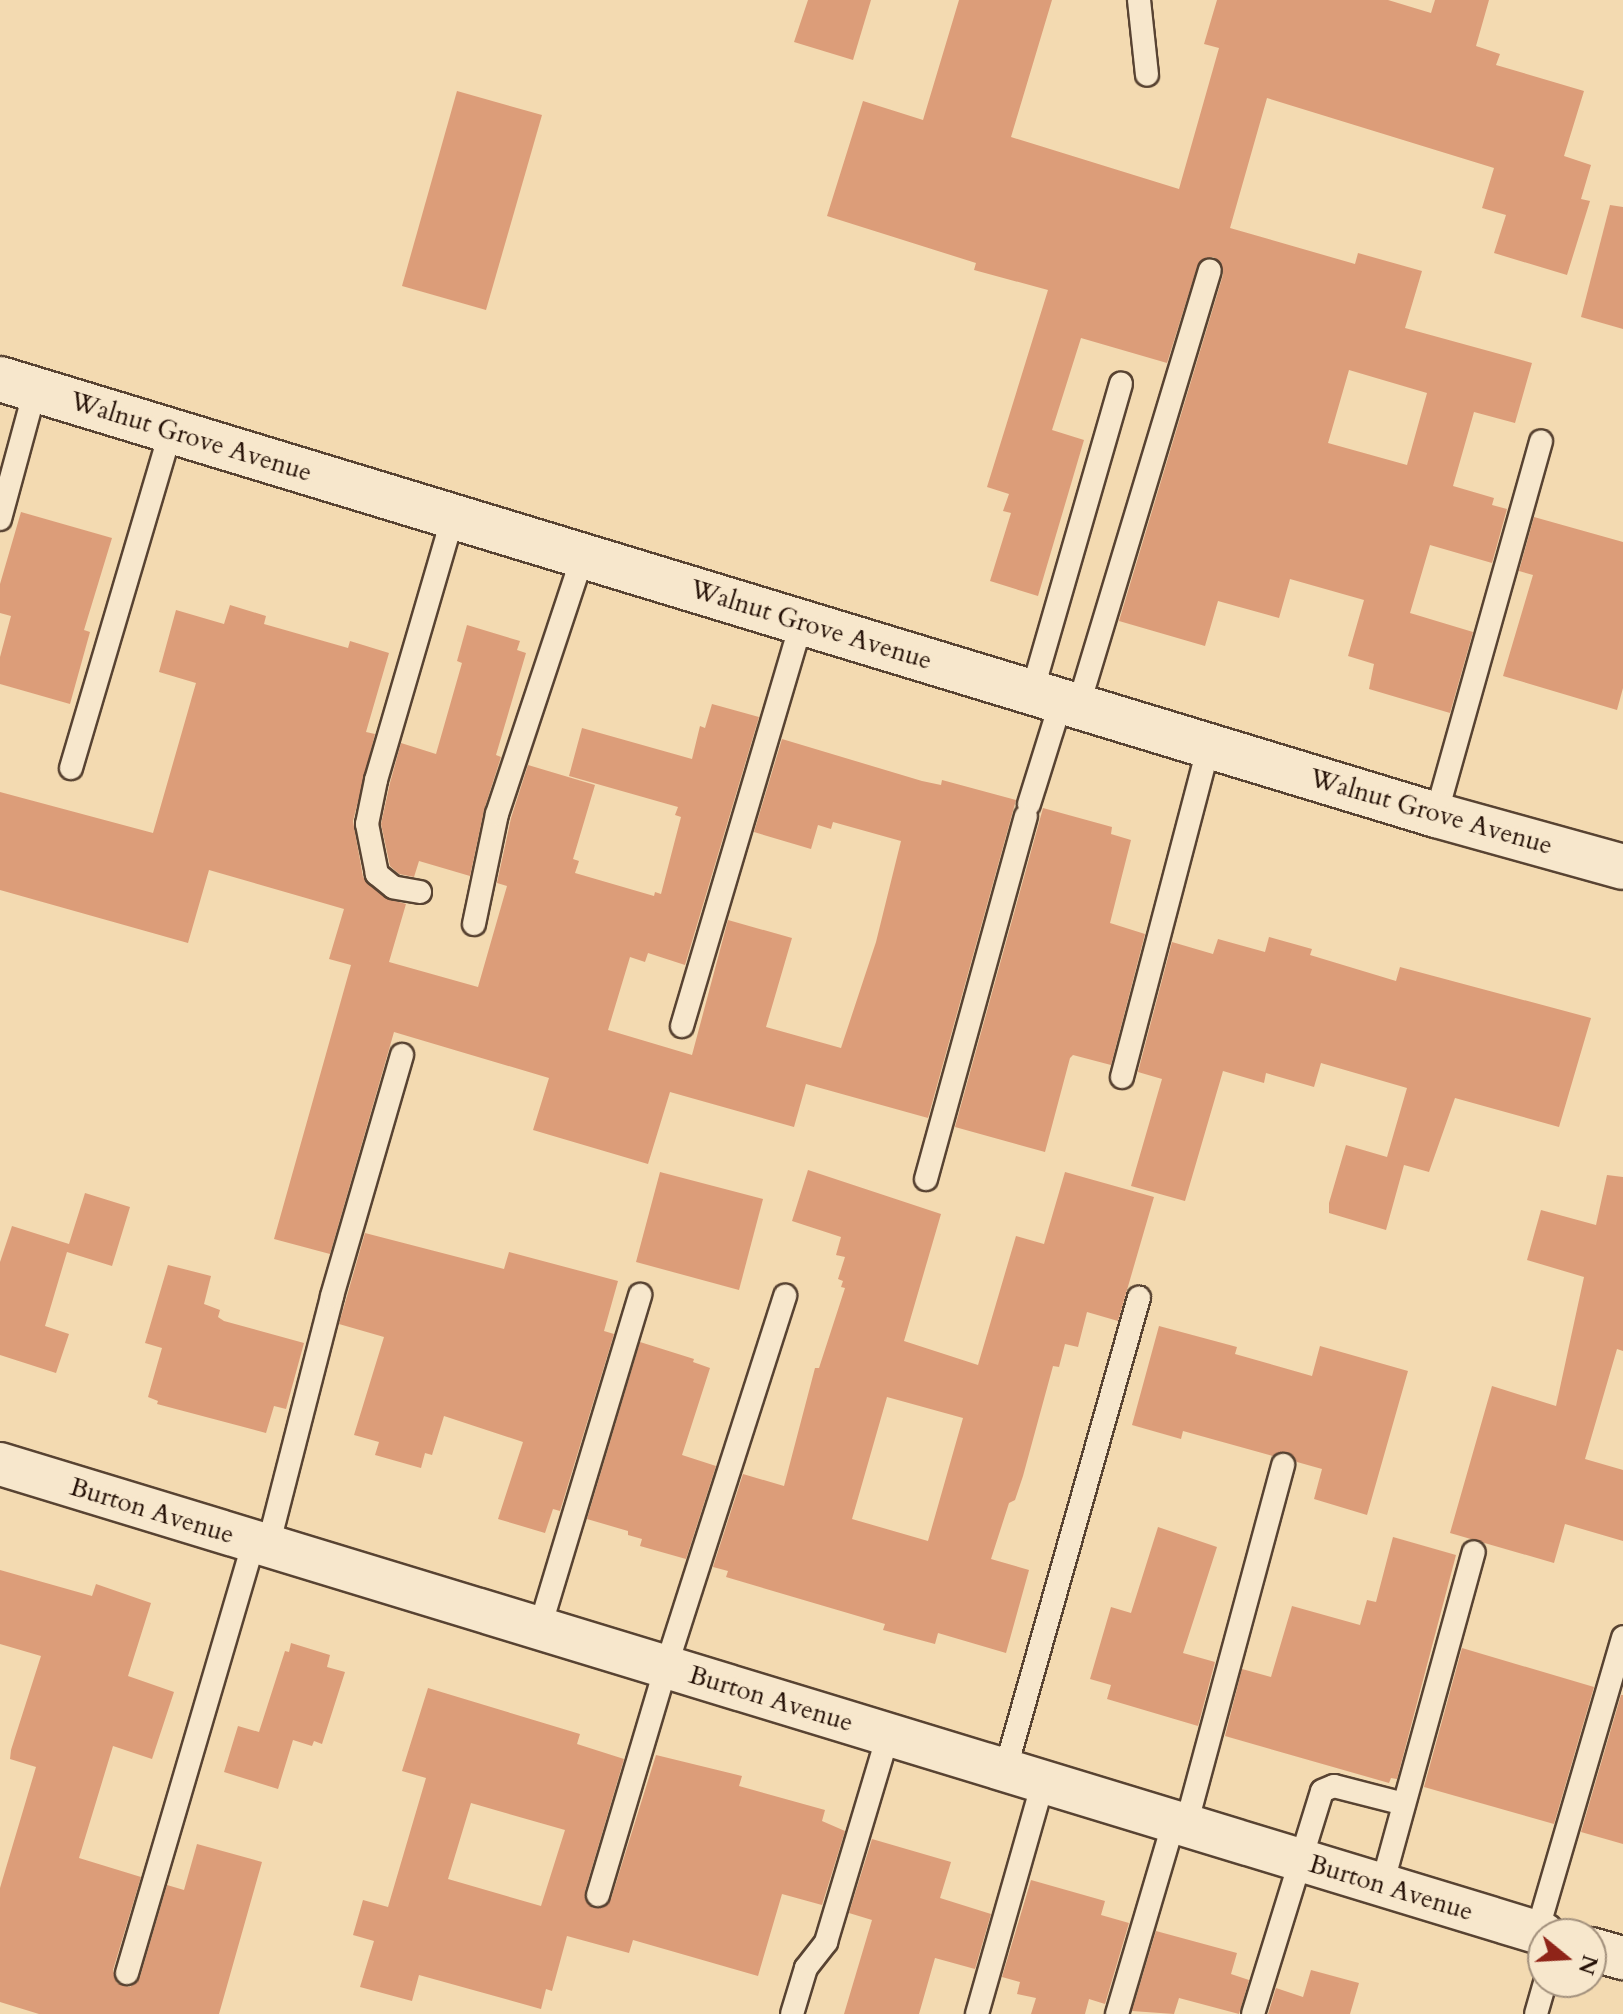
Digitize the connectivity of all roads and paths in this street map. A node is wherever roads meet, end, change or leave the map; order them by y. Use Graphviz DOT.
graph roads {
  1 [pos="1139,0"];
  2 [pos="1147,75"];
  3 [pos="1210,271"];
  4 [pos="18,384"];
  5 [pos="1121,384"];
  6 [pos="171,431"];
  7 [pos="1541,441"];
  8 [pos="453,517"];
  9 [pos="0,519"];
  10 [pos="583,556"];
  11 [pos="802,622"];
  12 [pos="1057,700"];
  13 [pos="1209,746"];
  14 [pos="71,768"];
  15 [pos="1436,815"];
  16 [pos="1623,867"];
  17 [pos="420,892"];
  18 [pos="474,924"];
  19 [pos="682,1026"];
  20 [pos="402,1055"];
  21 [pos="1122,1077"];
  22 [pos="926,1179"];
  23 [pos="640,1295"];
  24 [pos="785,1296"];
  25 [pos="1139,1298"];
  26 [pos="0,1464"];
  27 [pos="1283,1465"];
  28 [pos="261,1544"];
  29 [pos="1474,1552"];
  30 [pos="540,1627"];
  31 [pos="1623,1637"];
  32 [pos="666,1667"];
  33 [pos="888,1735"];
  34 [pos="1024,1776"];
  35 [pos="1404,1804"];
  36 [pos="1180,1823"];
  37 [pos="1298,1860"];
  38 [pos="1382,1885"];
  39 [pos="598,1895"];
  40 [pos="1544,1918"];
  41 [pos="1527,1929"];
  42 [pos="127,1973"];
  43 [pos="792,2014"];
  44 [pos="977,2014"];
  45 [pos="1117,2014"];
  46 [pos="1253,2014"];
  1 -- 2 [label="lane"];
  3 -- 12 [label="lane"];
  4 -- 6 [label="main road, Walnut Grove Avenue"];
  4 -- 9 [label="lane"];
  5 -- 12 [label="lane"];
  6 -- 8 [label="main road, Walnut Grove Avenue"];
  6 -- 14 [label="lane"];
  7 -- 15 [label="lane"];
  8 -- 10 [label="main road, Walnut Grove Avenue"];
  8 -- 17 [label="lane"];
  10 -- 11 [label="main road, Walnut Grove Avenue"];
  10 -- 18 [label="lane"];
  11 -- 12 [label="main road, Walnut Grove Avenue"];
  11 -- 19 [label="lane"];
  12 -- 13 [label="main road, Walnut Grove Avenue"];
  12 -- 22 [label="lane"];
  13 -- 15 [label="main road, Walnut Grove Avenue"];
  13 -- 21 [label="lane"];
  15 -- 16 [label="main road, Walnut Grove Avenue"];
  20 -- 28 [label="lane"];
  23 -- 30 [label="lane"];
  24 -- 32 [label="lane"];
  25 -- 34 [label="lane"];
  26 -- 28 [label="street, Burton Avenue"];
  27 -- 36 [label="lane"];
  28 -- 30 [label="street, Burton Avenue"];
  28 -- 42 [label="lane"];
  29 -- 35 [label="lane"];
  30 -- 32 [label="street, Burton Avenue"];
  31 -- 40 [label="lane"];
  32 -- 33 [label="street, Burton Avenue"];
  32 -- 39 [label="lane"];
  33 -- 34 [label="street, Burton Avenue"];
  33 -- 43 [label="lane"];
  34 -- 36 [label="street, Burton Avenue"];
  34 -- 44 [label="lane"];
  35 -- 37 [label="lane"];
  35 -- 38 [label="lane"];
  36 -- 37 [label="street, Burton Avenue"];
  36 -- 45 [label="lane"];
  37 -- 38 [label="street, Burton Avenue"];
  37 -- 46 [label="lane"];
  38 -- 41 [label="street, Burton Avenue"];
}
